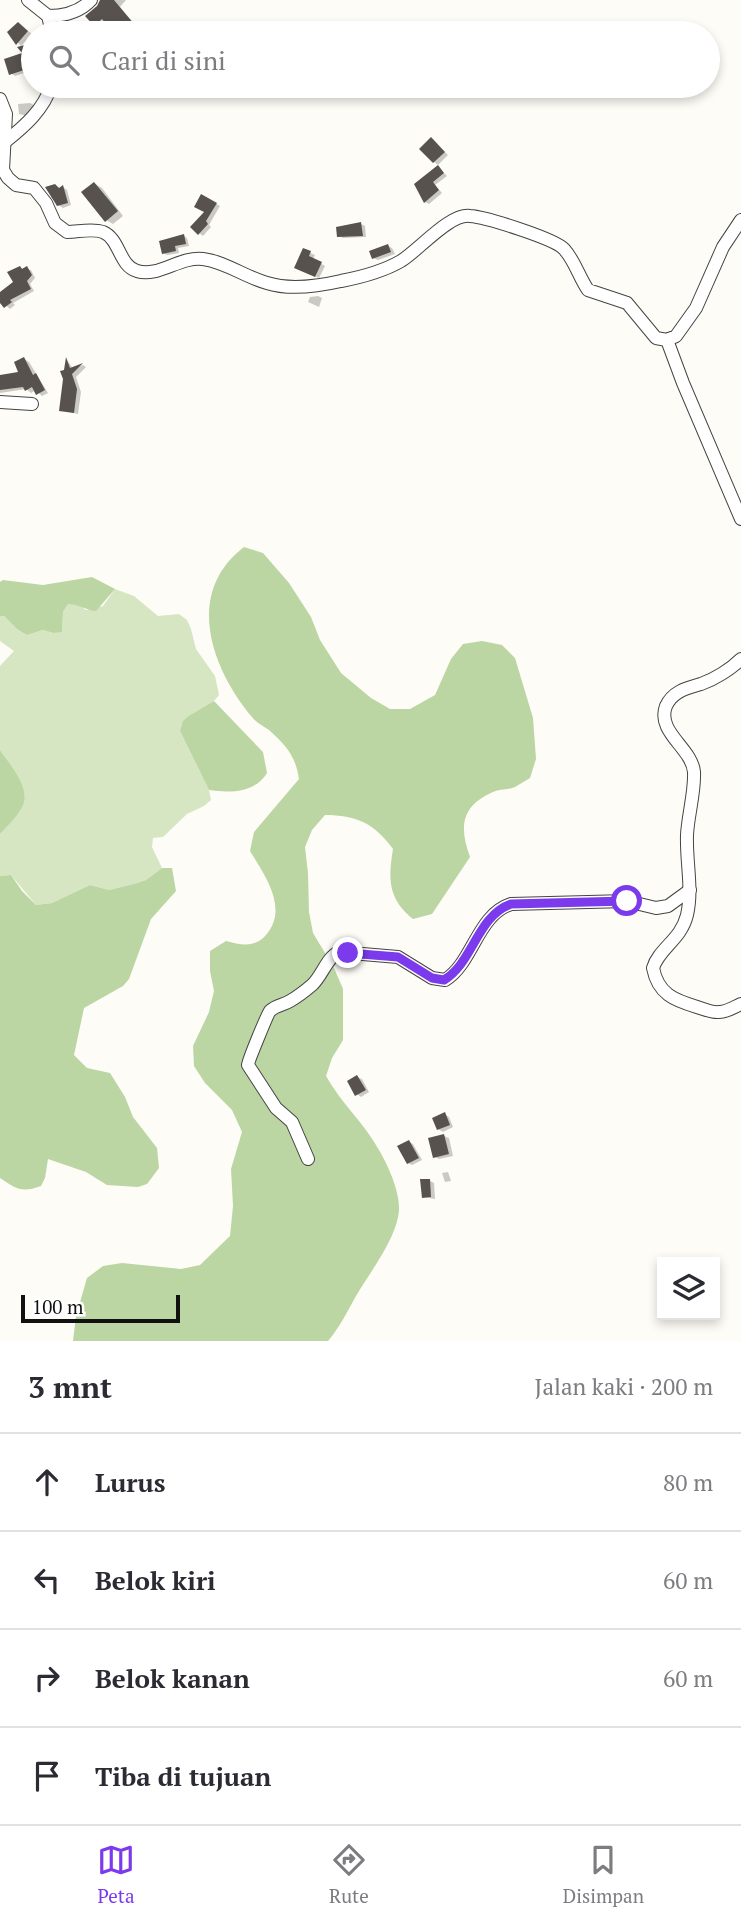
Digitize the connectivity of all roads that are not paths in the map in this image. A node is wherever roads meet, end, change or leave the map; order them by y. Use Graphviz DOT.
graph roads {
  1 [pos="29,0"];
  2 [pos="90,0"];
  3 [pos="48,16"];
  4 [pos="49,21"];
  5 [pos="46,98"];
  6 [pos="0,99"];
  7 [pos="6,141"];
  8 [pos="741,220"];
  9 [pos="667,340"];
  10 [pos="0,402"];
  11 [pos="32,404"];
  12 [pos="741,519"];
  13 [pos="741,659"];
  14 [pos="690,890"];
  15 [pos="741,1004"];
  16 [pos="308,1159"];
  1 -- 3 [label="street"];
  2 -- 3 [label="street"];
  3 -- 4 [label="street"];
  5 -- 7 [label="street"];
  6 -- 7 [label="street"];
  7 -- 9 [label="street"];
  8 -- 9 [label="street"];
  9 -- 12 [label="street"];
  10 -- 11 [label="street"];
  13 -- 14 [label="street"];
  14 -- 15 [label="street"];
  14 -- 16 [label="street"];
}
